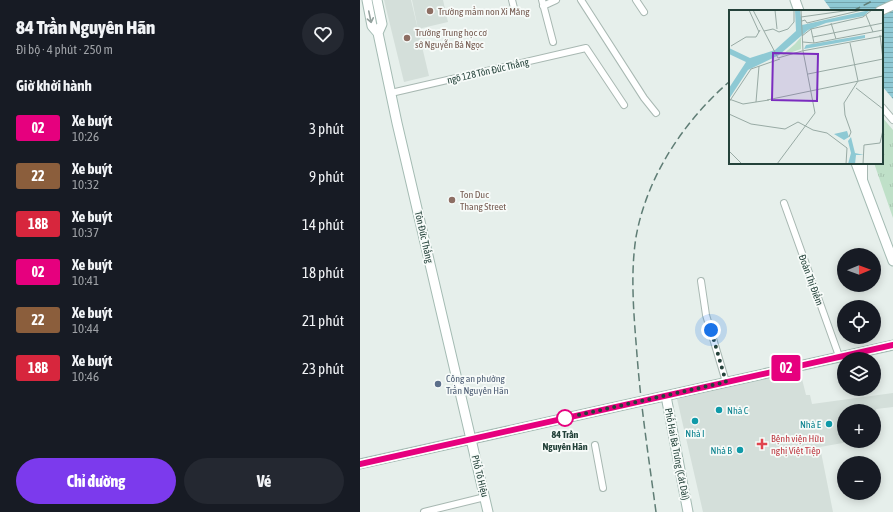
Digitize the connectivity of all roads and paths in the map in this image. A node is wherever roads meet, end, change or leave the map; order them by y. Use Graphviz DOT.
graph roads {
  1 [pos="367,0"];
  2 [pos="377,0"];
  3 [pos="512,0"];
  4 [pos="556,0"];
  5 [pos="581,0"];
  6 [pos="636,0"];
  7 [pos="795,0"];
  8 [pos="542,3"];
  9 [pos="893,5"];
  10 [pos="799,10"];
  11 [pos="882,10"];
  12 [pos="515,12"];
  13 [pos="644,12"];
  14 [pos="378,33"];
  15 [pos="553,42"];
  16 [pos="391,93"];
  17 [pos="624,105"];
  18 [pos="883,108"];
  19 [pos="656,113"];
  20 [pos="893,120"];
  21 [pos="852,164"];
  22 [pos="856,164"];
  23 [pos="864,164"];
  24 [pos="864,185"];
  25 [pos="784,203"];
  26 [pos="893,261"];
  27 [pos="701,281"];
  28 [pos="893,345"];
  29 [pos="838,352"];
  30 [pos="859,352"];
  31 [pos="837,356"];
  32 [pos="726,382"];
  33 [pos="666,396"];
  34 [pos="470,441"];
  35 [pos="595,445"];
  36 [pos="360,464"];
  37 [pos="603,488"];
  38 [pos="485,497"];
  39 [pos="424,512"];
  40 [pos="488,512"];
  41 [pos="688,512"];
  1 -- 14 [label="main road, Tôn Đức Thắng, one-way"];
  2 -- 14 [label="main road, Tôn Đức Thắng"];
  3 -- 12 [label="street"];
  4 -- 8 [label="street"];
  5 -- 19 [label="street"];
  6 -- 13 [label="street"];
  7 -- 10 [label="main road"];
  8 -- 15 [label="street"];
  9 -- 11 [label="main road"];
  14 -- 16 [label="main road, Tôn Đức Thắng"];
  16 -- 17 [label="street, ngõ 128 Tôn Đức Thắng"];
  16 -- 34 [label="main road, Tôn Đức Thắng"];
  18 -- 20 [label="street"];
  21 -- 24 [label="main road"];
  22 -- 24 [label="main road"];
  23 -- 24 [label="street"];
  24 -- 26 [label="main road"];
  25 -- 29 [label="street, Đoàn Thị Điểm"];
  27 -- 32 [label="street"];
  28 -- 30 [label="main road"];
  31 -- 32 [label="main road"];
  32 -- 33 [label="main road"];
  33 -- 34 [label="main road"];
  33 -- 41 [label="main road, Phố Hai Bà Trưng (Cát Dài)"];
  34 -- 36 [label="main road"];
  34 -- 38 [label="main road, Phố Tô Hiệu"];
  35 -- 37 [label="street"];
  38 -- 39 [label="street"];
  38 -- 40 [label="main road, Phố Tô Hiệu"];
}
